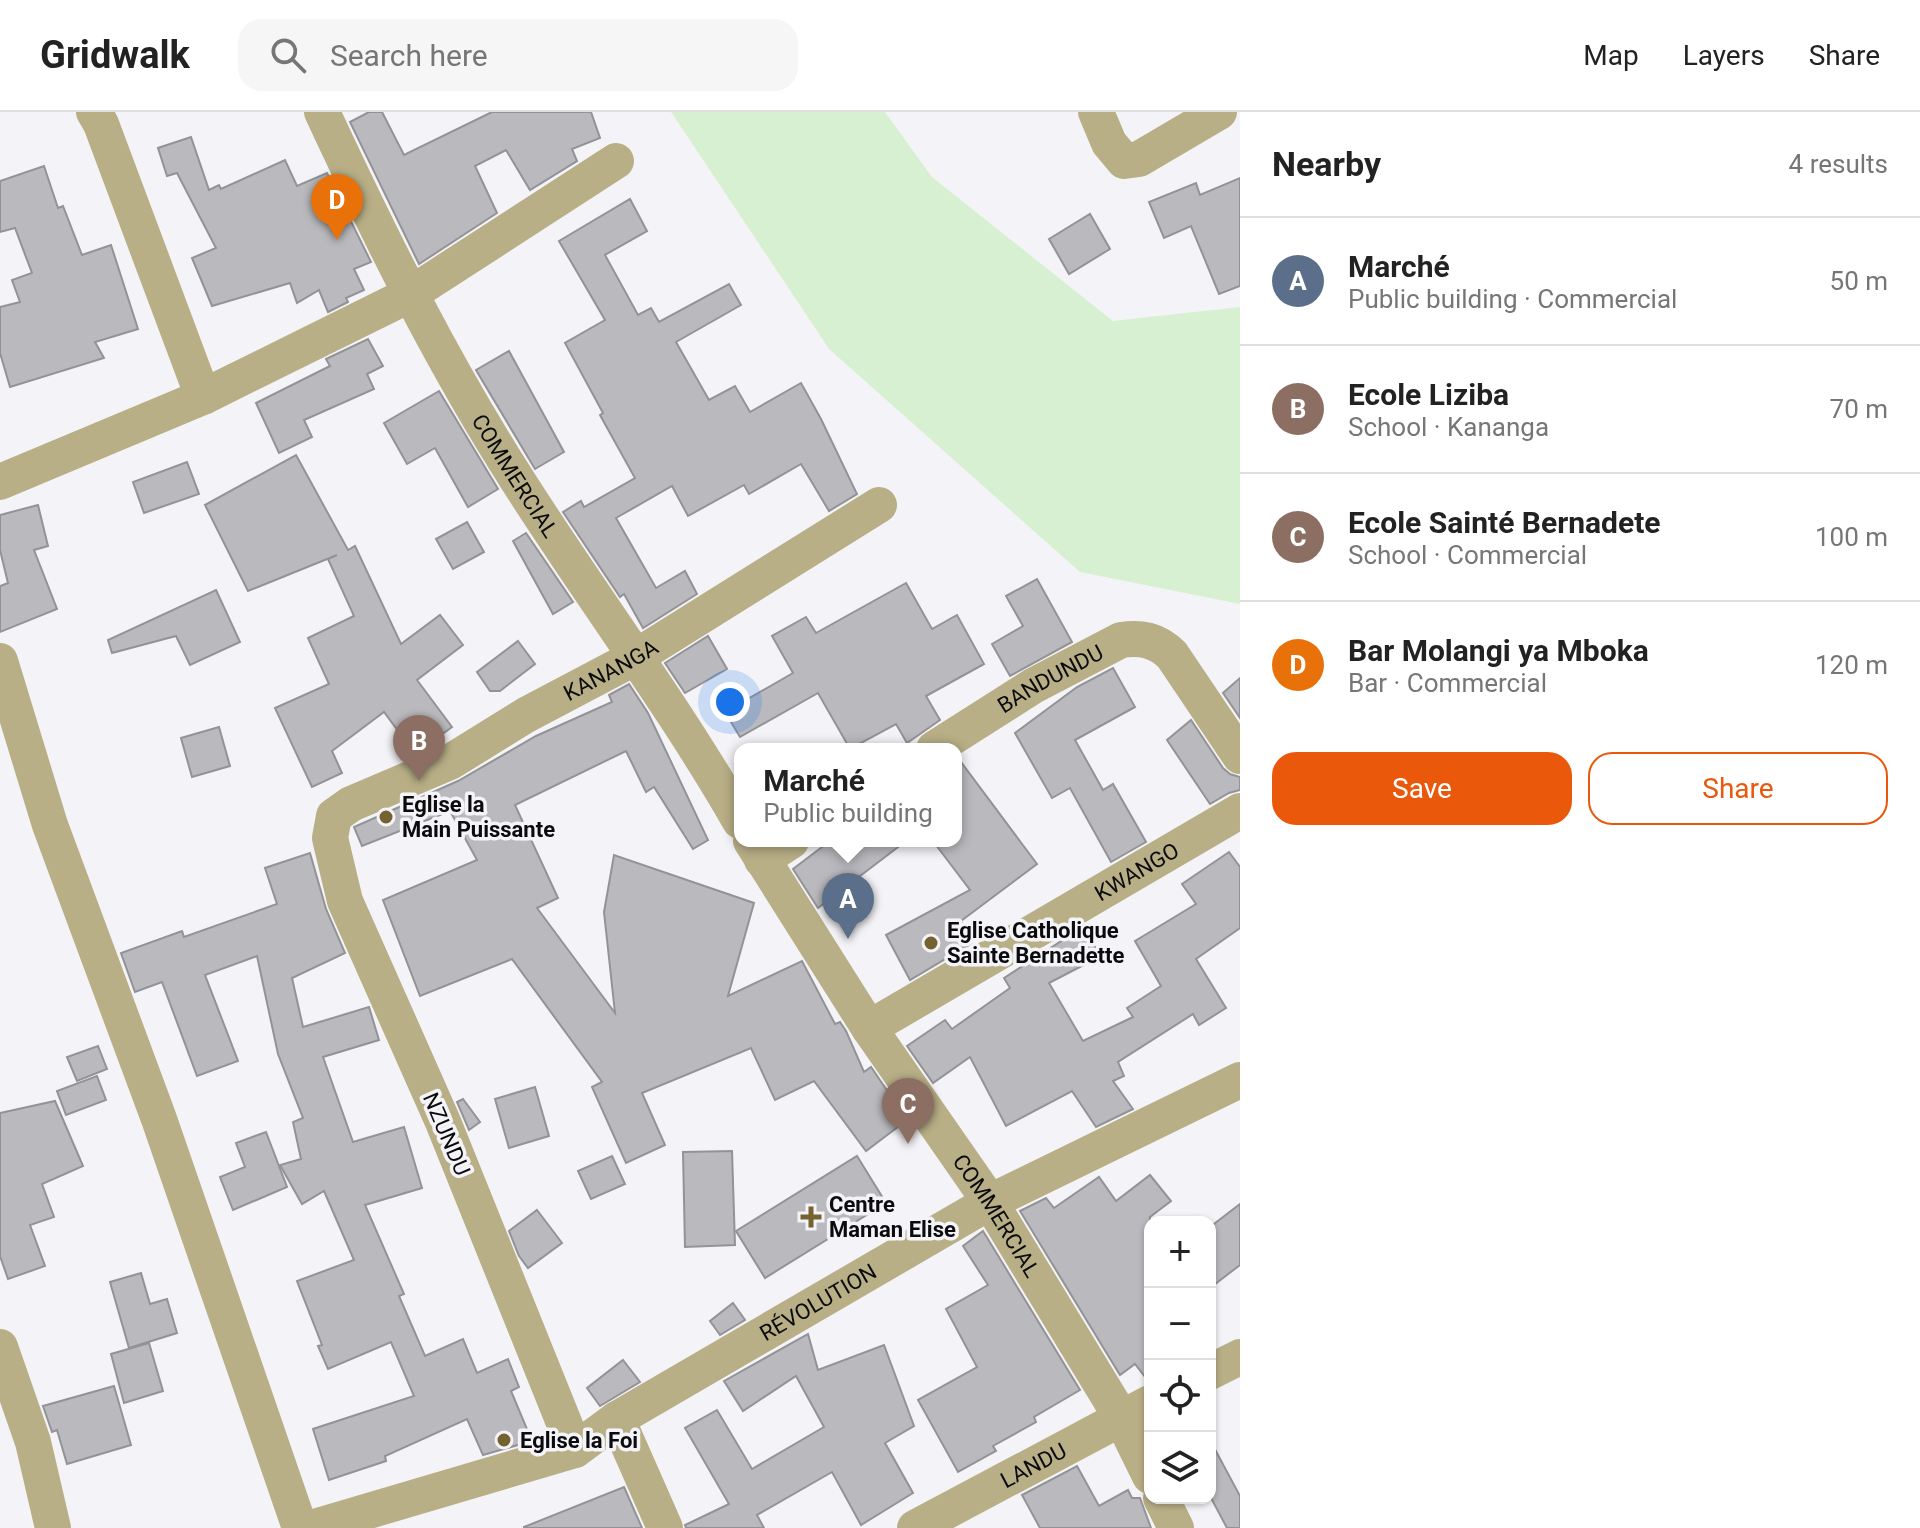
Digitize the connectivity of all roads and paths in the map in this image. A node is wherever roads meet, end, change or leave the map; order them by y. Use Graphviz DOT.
graph roads {
  1 [pos="94,112"];
  2 [pos="322,112"];
  3 [pos="1096,112"];
  4 [pos="1219,112"];
  5 [pos="616,161"];
  6 [pos="409,295"];
  7 [pos="203,397"];
  8 [pos="0,482"];
  9 [pos="879,505"];
  10 [pos="634,658"];
  11 [pos="0,661"];
  12 [pos="943,743"];
  13 [pos="1240,756"];
  14 [pos="734,811"];
  15 [pos="1240,811"];
  16 [pos="334,816"];
  17 [pos="768,847"];
  18 [pos="869,1028"];
  19 [pos="1240,1080"];
  20 [pos="990,1202"];
  21 [pos="0,1347"];
  22 [pos="1240,1357"];
  23 [pos="1216,1369"];
  24 [pos="1136,1410"];
  25 [pos="617,1419"];
  26 [pos="1144,1448"];
  27 [pos="575,1450"];
  28 [pos="1164,1504"];
  29 [pos="53,1528"];
  30 [pos="300,1528"];
  31 [pos="311,1528"];
  32 [pos="665,1528"];
  33 [pos="915,1528"];
  34 [pos="1176,1528"];
  1 -- 7 [label="street"];
  2 -- 6 [label="street, COMMERCIAL"];
  3 -- 4 [label="street"];
  5 -- 6 [label="street"];
  6 -- 7 [label="street"];
  6 -- 10 [label="street, COMMERCIAL"];
  7 -- 8 [label="street"];
  9 -- 10 [label="street, KANANGA"];
  10 -- 14 [label="street, COMMERCIAL"];
  10 -- 16 [label="street, KANANGA"];
  11 -- 30 [label="street"];
  12 -- 13 [label="street, BANDUNDU"];
  15 -- 18 [label="street, KWANGO"];
  16 -- 27 [label="street, NZUNDU"];
  17 -- 18 [label="street, COMMERCIAL"];
  18 -- 20 [label="street, COMMERCIAL"];
  19 -- 20 [label="street, RÉVOLUTION"];
  20 -- 24 [label="street, COMMERCIAL"];
  20 -- 25 [label="street, RÉVOLUTION"];
  21 -- 29 [label="street"];
  22 -- 23 [label="street"];
  24 -- 26 [label="street, COMMERCIAL"];
  24 -- 33 [label="street, LANDU"];
  25 -- 27 [label="street, RÉVOLUTION"];
  25 -- 32 [label="street"];
  27 -- 31 [label="street, RÉVOLUTION"];
  28 -- 34 [label="street"];
}
